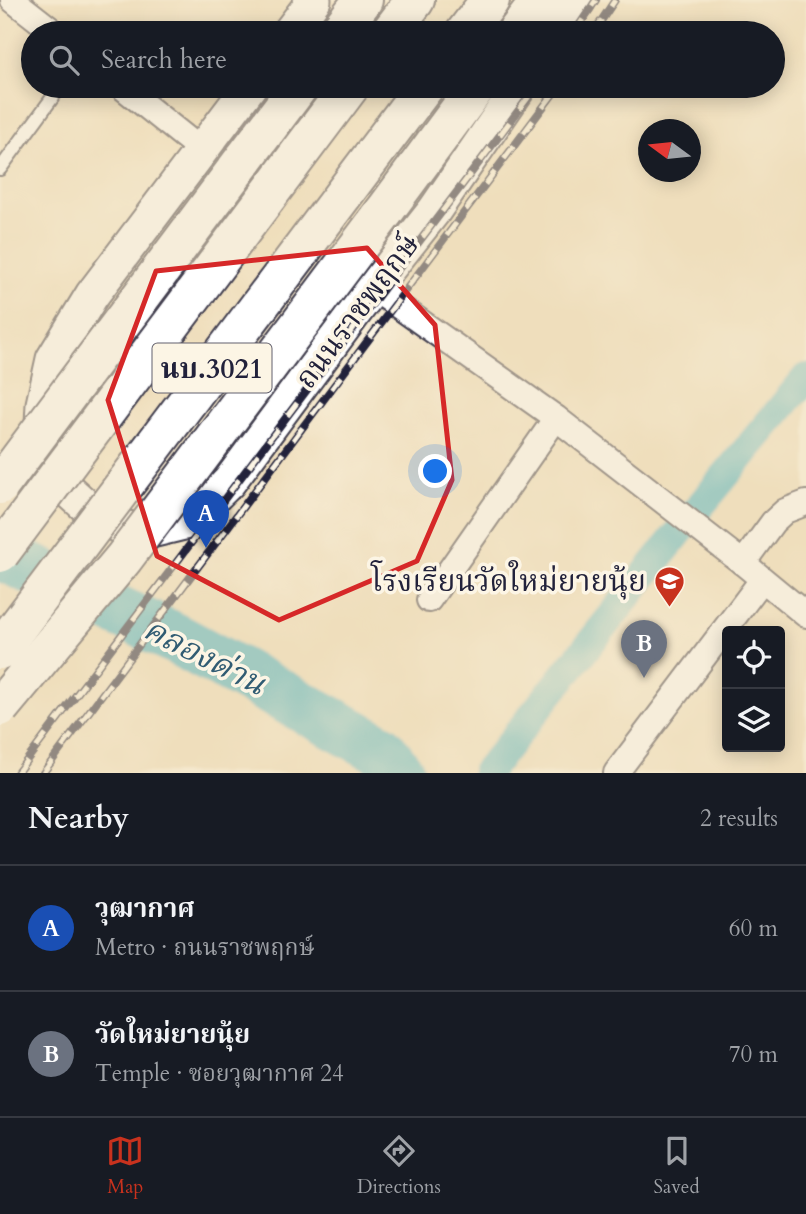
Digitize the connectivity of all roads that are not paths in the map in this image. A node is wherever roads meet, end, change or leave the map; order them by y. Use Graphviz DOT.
graph roads {
  1 [pos="13,0"];
  2 [pos="314,0"];
  3 [pos="363,0"];
  4 [pos="415,0"];
  5 [pos="490,0"];
  6 [pos="541,0"];
  7 [pos="579,0"];
  8 [pos="40,21"];
  9 [pos="298,21"];
  10 [pos="347,21"];
  11 [pos="399,21"];
  12 [pos="474,21"];
  13 [pos="525,21"];
  14 [pos="564,21"];
  15 [pos="52,98"];
  16 [pos="136,98"];
  17 [pos="241,98"];
  18 [pos="290,98"];
  19 [pos="341,98"];
  20 [pos="416,98"];
  21 [pos="468,98"];
  22 [pos="512,98"];
  23 [pos="201,150"];
  24 [pos="0,169"];
  25 [pos="373,288"];
  26 [pos="556,418"];
  27 [pos="0,485"];
  28 [pos="806,503"];
  29 [pos="0,553"];
  30 [pos="743,563"];
  31 [pos="762,580"];
  32 [pos="429,600"];
  33 [pos="806,615"];
  34 [pos="0,650"];
  35 [pos="0,707"];
  36 [pos="616,773"];
  1 -- 8 [label="street"];
  2 -- 9 [label="main road"];
  3 -- 10 [label="main road"];
  4 -- 11 [label="main road"];
  5 -- 12 [label="main road"];
  6 -- 13 [label="main road"];
  7 -- 14 [label="main road"];
  15 -- 24 [label="lane"];
  16 -- 23 [label="street"];
  17 -- 23 [label="main road, ถนนราชพฤกษ์ / นบ.3021"];
  18 -- 27 [label="main road, bridge"];
  19 -- 29 [label="main road, นบ.3021, bridge"];
  20 -- 34 [label="main road, นบ.3021, bridge"];
  21 -- 35 [label="main road, bridge"];
  22 -- 25 [label="main road, ถนนราชพฤกษ์ / นบ.3021"];
  23 -- 25 [label="main road, ถนนราชพฤกษ์ / นบ.3021"];
  25 -- 26 [label="street"];
  26 -- 30 [label="street"];
  26 -- 32 [label="street"];
  28 -- 30 [label="street"];
  30 -- 31 [label="street"];
  31 -- 33 [label="street"];
  31 -- 36 [label="street"];
}
